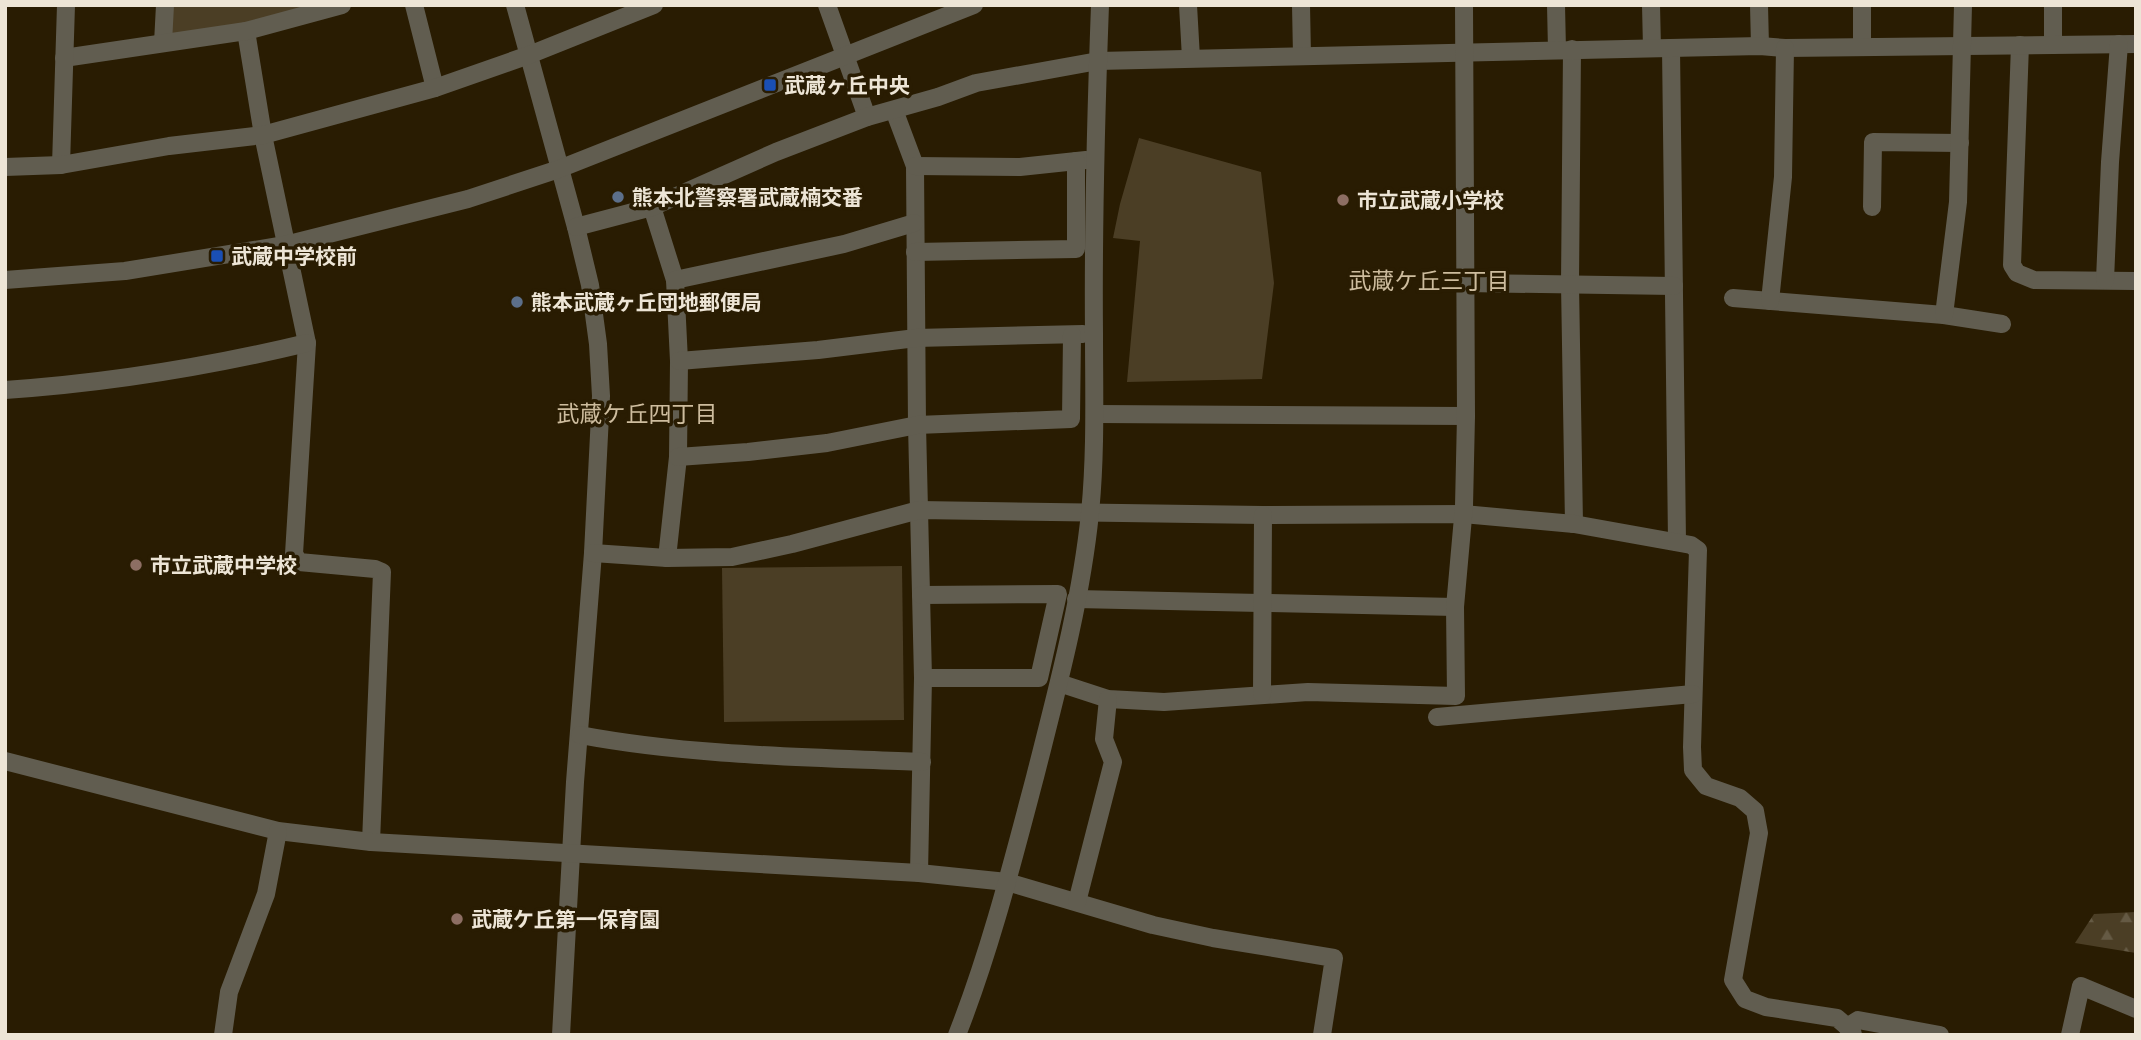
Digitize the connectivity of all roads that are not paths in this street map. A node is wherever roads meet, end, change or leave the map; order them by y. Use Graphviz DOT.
graph roads {
  1 [pos="66,5"];
  2 [pos="165,5"];
  3 [pos="342,5"];
  4 [pos="414,5"];
  5 [pos="514,5"];
  6 [pos="654,5"];
  7 [pos="827,5"];
  8 [pos="974,5"];
  9 [pos="1100,5"];
  10 [pos="1188,5"];
  11 [pos="1301,5"];
  12 [pos="1464,5"];
  13 [pos="1556,5"];
  14 [pos="1651,5"];
  15 [pos="1759,5"];
  16 [pos="1862,5"];
  17 [pos="1963,5"];
  18 [pos="2053,5"];
  19 [pos="311,9"];
  20 [pos="624,11"];
  21 [pos="246,32"];
  22 [pos="163,43"];
  23 [pos="2127,44"];
  24 [pos="1963,45"];
  25 [pos="2020,45"];
  26 [pos="2053,45"];
  27 [pos="1760,46"];
  28 [pos="1863,47"];
  29 [pos="1652,48"];
  30 [pos="1671,48"];
  31 [pos="1785,48"];
  32 [pos="1564,50"];
  33 [pos="1464,52"];
  34 [pos="529,55"];
  35 [pos="845,55"];
  36 [pos="1302,56"];
  37 [pos="64,58"];
  38 [pos="1191,58"];
  39 [pos="1098,61"];
  40 [pos="435,88"];
  41 [pos="894,110"];
  42 [pos="867,117"];
  43 [pos="263,135"];
  44 [pos="1960,144"];
  45 [pos="1096,159"];
  46 [pos="1076,161"];
  47 [pos="61,165"];
  48 [pos="915,166"];
  49 [pos="5,167"];
  50 [pos="559,169"];
  51 [pos="652,206"];
  52 [pos="1872,207"];
  53 [pos="914,223"];
  54 [pos="576,227"];
  55 [pos="285,245"];
  56 [pos="915,252"];
  57 [pos="5,280"];
  58 [pos="675,280"];
  59 [pos="2105,280"];
  60 [pos="2136,281"];
  61 [pos="1465,283"];
  62 [pos="1570,284"];
  63 [pos="1674,286"];
  64 [pos="1733,298"];
  65 [pos="1770,301"];
  66 [pos="1944,315"];
  67 [pos="2001,324"];
  68 [pos="1094,334"];
  69 [pos="1072,335"];
  70 [pos="916,338"];
  71 [pos="307,343"];
  72 [pos="679,361"];
  73 [pos="5,390"];
  74 [pos="1096,414"];
  75 [pos="1466,416"];
  76 [pos="917,425"];
  77 [pos="678,457"];
  78 [pos="919,510"];
  79 [pos="1090,512"];
  80 [pos="1463,514"];
  81 [pos="1263,515"];
  82 [pos="1574,524"];
  83 [pos="1677,542"];
  84 [pos="593,553"];
  85 [pos="667,558"];
  86 [pos="921,596"];
  87 [pos="1076,600"];
  88 [pos="1262,603"];
  89 [pos="1455,607"];
  90 [pos="923,678"];
  91 [pos="1059,683"];
  92 [pos="1262,694"];
  93 [pos="1693,694"];
  94 [pos="1108,699"];
  95 [pos="1437,717"];
  96 [pos="580,735"];
  97 [pos="5,761"];
  98 [pos="922,762"];
  99 [pos="278,831"];
  100 [pos="371,842"];
  101 [pos="572,854"];
  102 [pos="919,873"];
  103 [pos="1007,882"];
  104 [pos="1077,902"];
  105 [pos="2136,1009"];
  106 [pos="1850,1031"];
  107 [pos="223,1035"];
  108 [pos="561,1035"];
  109 [pos="957,1035"];
  110 [pos="1322,1035"];
  111 [pos="1940,1035"];
  112 [pos="2070,1035"];
  1 -- 37 [label="street"];
  2 -- 22 [label="street"];
  3 -- 19 [label="street"];
  4 -- 40 [label="street"];
  5 -- 34 [label="street"];
  6 -- 20 [label="street"];
  7 -- 35 [label="street"];
  8 -- 35 [label="street"];
  9 -- 39 [label="street"];
  10 -- 38 [label="street"];
  11 -- 36 [label="street"];
  12 -- 33 [label="street"];
  13 -- 32 [label="street"];
  14 -- 29 [label="street"];
  15 -- 27 [label="street"];
  16 -- 28 [label="street"];
  17 -- 24 [label="street"];
  18 -- 26 [label="street"];
  19 -- 21 [label="street"];
  20 -- 34 [label="street"];
  21 -- 22 [label="street"];
  21 -- 43 [label="street"];
  22 -- 37 [label="street"];
  23 -- 26 [label="street"];
  23 -- 59 [label="street"];
  24 -- 25 [label="street"];
  24 -- 28 [label="street"];
  24 -- 44 [label="street"];
  25 -- 26 [label="street"];
  25 -- 59 [label="street"];
  27 -- 30 [label="street"];
  27 -- 31 [label="street"];
  28 -- 31 [label="street"];
  29 -- 30 [label="street"];
  29 -- 32 [label="street"];
  30 -- 63 [label="street"];
  31 -- 65 [label="street"];
  32 -- 33 [label="street"];
  32 -- 62 [label="street"];
  33 -- 36 [label="street"];
  33 -- 61 [label="street"];
  34 -- 40 [label="street"];
  34 -- 50 [label="street"];
  35 -- 42 [label="street"];
  35 -- 50 [label="street"];
  36 -- 38 [label="street"];
  37 -- 47 [label="street"];
  38 -- 39 [label="street"];
  39 -- 41 [label="street"];
  39 -- 45 [label="street"];
  40 -- 43 [label="street"];
  41 -- 42 [label="street"];
  41 -- 48 [label="street"];
  42 -- 51 [label="street"];
  43 -- 47 [label="street"];
  43 -- 55 [label="street"];
  44 -- 52 [label="street"];
  44 -- 66 [label="street"];
  45 -- 46 [label="street"];
  45 -- 68 [label="street"];
  46 -- 48 [label="street"];
  46 -- 56 [label="street"];
  47 -- 49 [label="street"];
  48 -- 53 [label="street"];
  50 -- 54 [label="street"];
  50 -- 55 [label="street"];
  51 -- 54 [label="street"];
  51 -- 58 [label="street"];
  53 -- 56 [label="street"];
  53 -- 58 [label="street"];
  54 -- 84 [label="street"];
  55 -- 57 [label="street"];
  55 -- 71 [label="street"];
  56 -- 70 [label="street"];
  58 -- 72 [label="street"];
  59 -- 60 [label="street"];
  61 -- 62 [label="street"];
  61 -- 75 [label="street"];
  62 -- 63 [label="street"];
  62 -- 82 [label="street"];
  63 -- 83 [label="street"];
  64 -- 65 [label="street"];
  65 -- 66 [label="street"];
  66 -- 67 [label="street"];
  68 -- 69 [label="street"];
  68 -- 74 [label="street"];
  69 -- 70 [label="street"];
  69 -- 76 [label="street"];
  70 -- 72 [label="street"];
  70 -- 76 [label="street"];
  71 -- 73 [label="street"];
  71 -- 100 [label="street"];
  72 -- 77 [label="street"];
  74 -- 75 [label="street"];
  74 -- 79 [label="street"];
  75 -- 80 [label="street"];
  76 -- 77 [label="street"];
  76 -- 78 [label="street"];
  77 -- 85 [label="street"];
  78 -- 79 [label="street"];
  78 -- 85 [label="street"];
  78 -- 86 [label="street"];
  79 -- 81 [label="street"];
  79 -- 87 [label="street"];
  80 -- 81 [label="street"];
  80 -- 82 [label="street"];
  80 -- 89 [label="street"];
  81 -- 88 [label="street"];
  82 -- 83 [label="street"];
  83 -- 93 [label="street"];
  84 -- 85 [label="street"];
  84 -- 96 [label="street"];
  86 -- 90 [label="street"];
  86 -- 90 [label="street"];
  87 -- 88 [label="street"];
  87 -- 91 [label="street"];
  88 -- 89 [label="street"];
  88 -- 92 [label="street"];
  89 -- 92 [label="street"];
  90 -- 98 [label="street"];
  91 -- 94 [label="street"];
  91 -- 103 [label="street"];
  92 -- 94 [label="street"];
  93 -- 95 [label="street"];
  93 -- 106 [label="street"];
  94 -- 104 [label="street"];
  96 -- 98 [label="street"];
  96 -- 101 [label="street"];
  97 -- 99 [label="street"];
  98 -- 102 [label="street"];
  99 -- 100 [label="street"];
  99 -- 107 [label="street"];
  100 -- 101 [label="street"];
  101 -- 102 [label="street"];
  101 -- 108 [label="street"];
  102 -- 103 [label="street"];
  103 -- 104 [label="street"];
  103 -- 109 [label="street"];
  104 -- 110 [label="street"];
  105 -- 112 [label="street"];
  106 -- 111 [label="street"];
}
